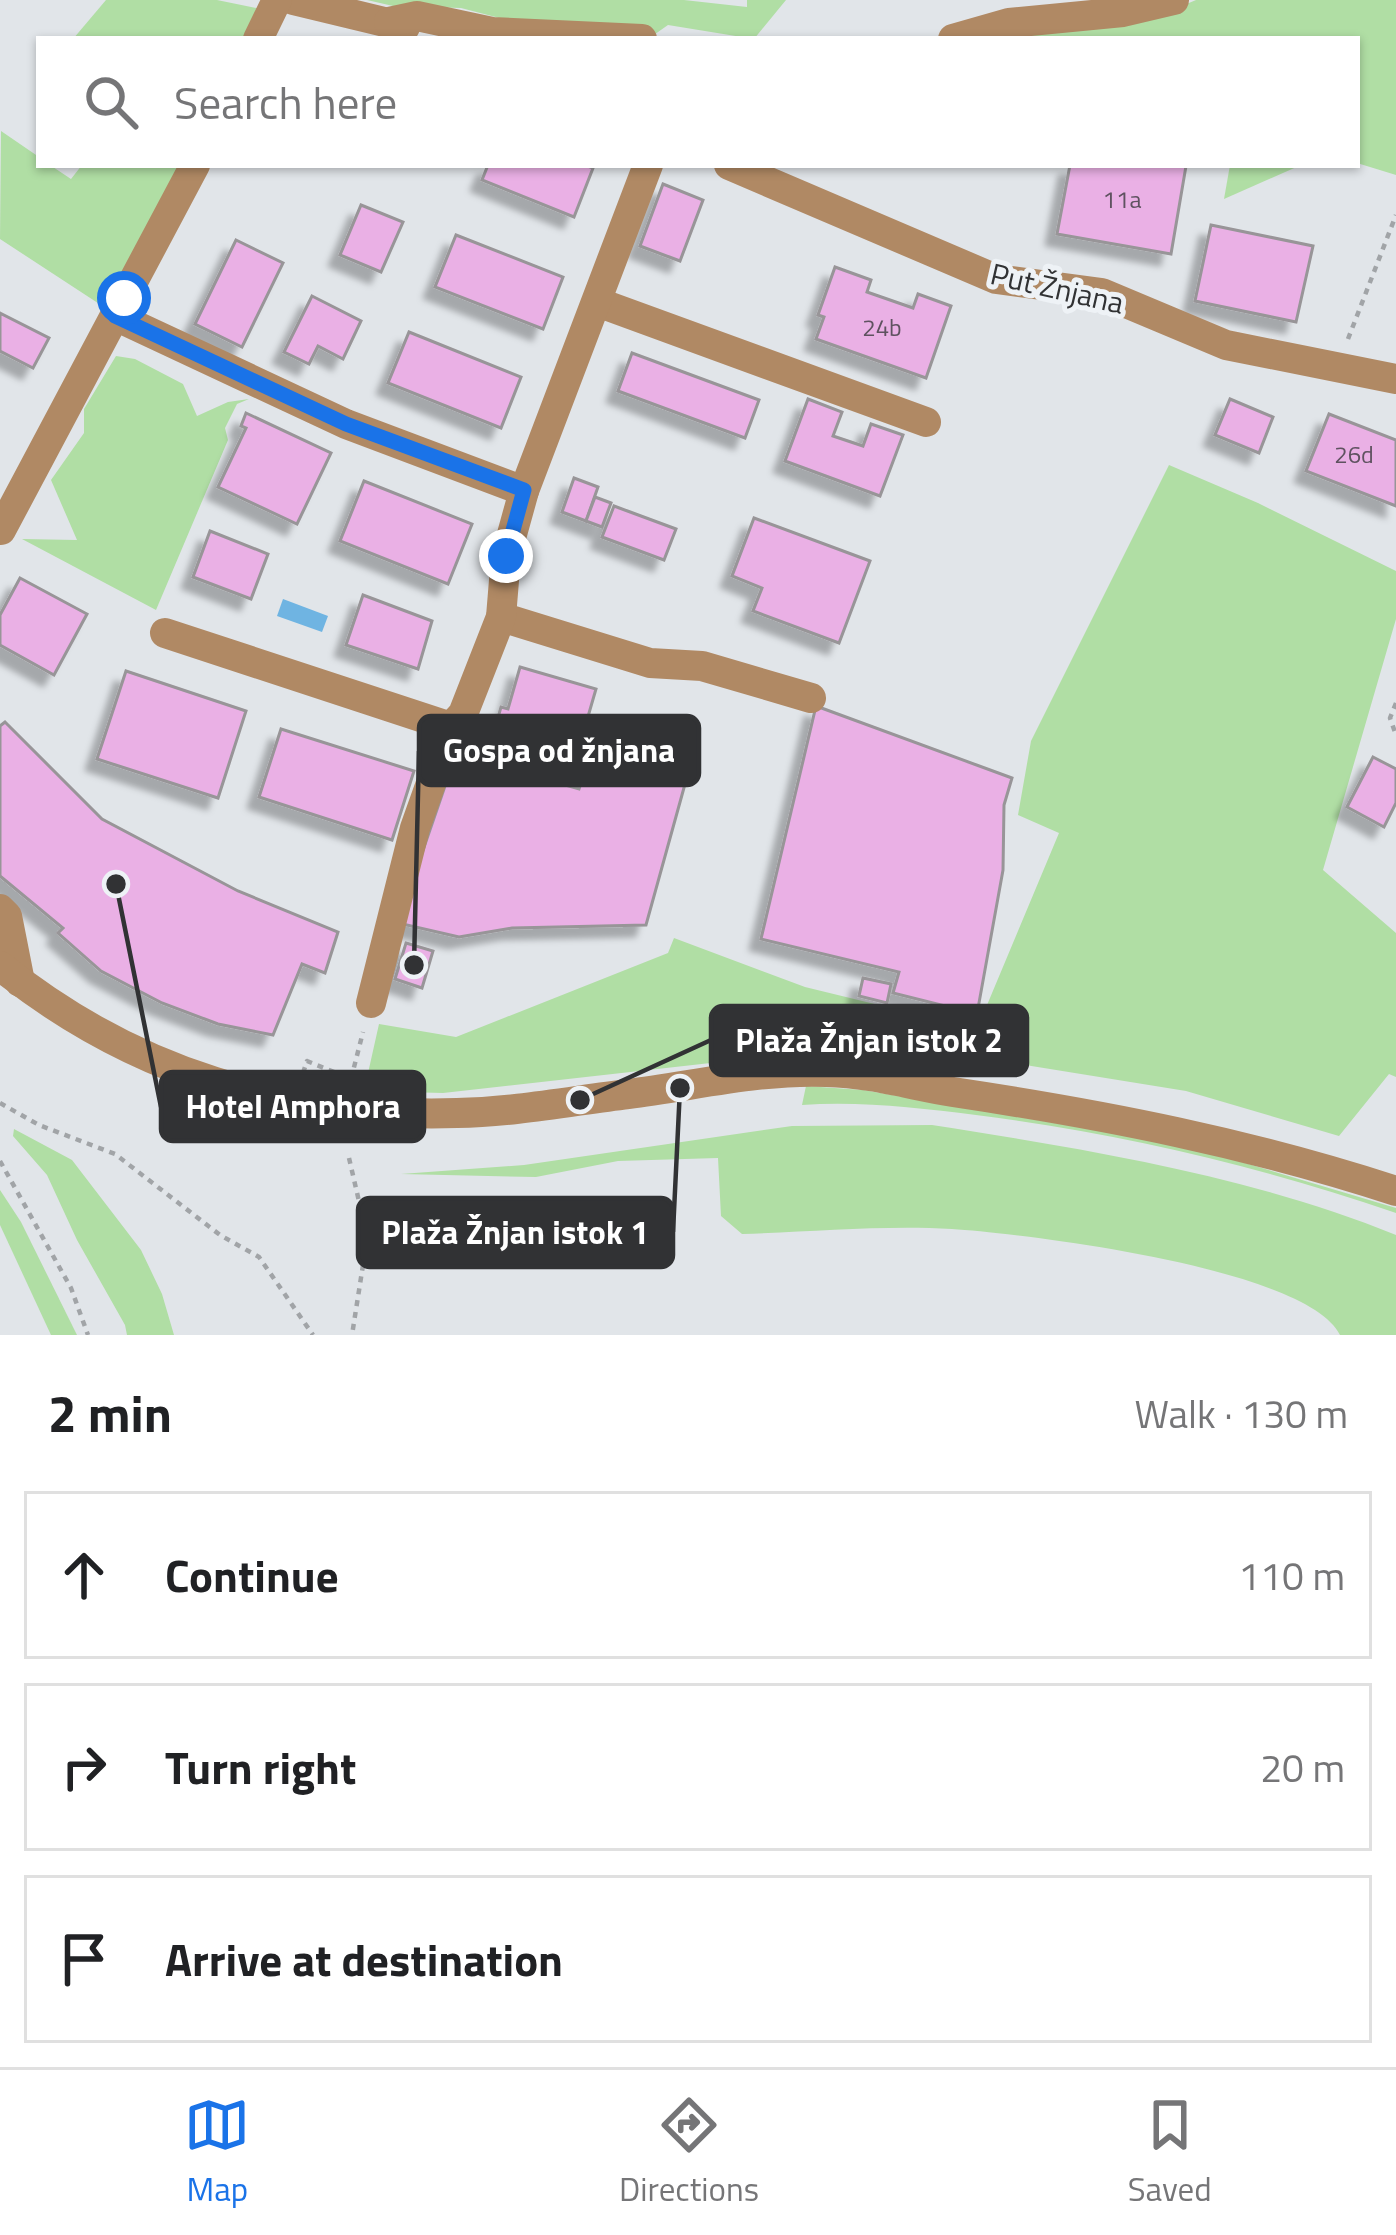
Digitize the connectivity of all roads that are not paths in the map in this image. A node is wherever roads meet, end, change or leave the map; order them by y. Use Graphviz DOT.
graph roads {
  1 [pos="277,0"];
  2 [pos="293,0"];
  3 [pos="1174,0"];
  4 [pos="389,22"];
  5 [pos="259,36"];
  6 [pos="430,36"];
  7 [pos="578,36"];
  8 [pos="964,36"];
  9 [pos="193,168"];
  10 [pos="647,168"];
  11 [pos="735,168"];
  12 [pos="597,302"];
  13 [pos="115,316"];
  14 [pos="1396,379"];
  15 [pos="926,422"];
  16 [pos="524,490"];
  17 [pos="1,530"];
  18 [pos="501,617"];
  19 [pos="165,633"];
  20 [pos="811,698"];
  21 [pos="451,727"];
  22 [pos="0,909"];
  23 [pos="10,974"];
  24 [pos="371,1004"];
  25 [pos="1396,1191"];
  1 -- 5 [label="street"];
  2 -- 4 [label="street"];
  3 -- 8 [label="street"];
  4 -- 6 [label="street"];
  4 -- 7 [label="street"];
  9 -- 13 [label="street"];
  10 -- 12 [label="street"];
  11 -- 14 [label="street, Put Žnjana"];
  12 -- 15 [label="street"];
  12 -- 16 [label="street"];
  13 -- 16 [label="street"];
  13 -- 17 [label="street"];
  16 -- 18 [label="street"];
  18 -- 20 [label="street"];
  18 -- 21 [label="street"];
  19 -- 21 [label="street"];
  21 -- 24 [label="street"];
  22 -- 23 [label="street"];
  23 -- 25 [label="street"];
}
